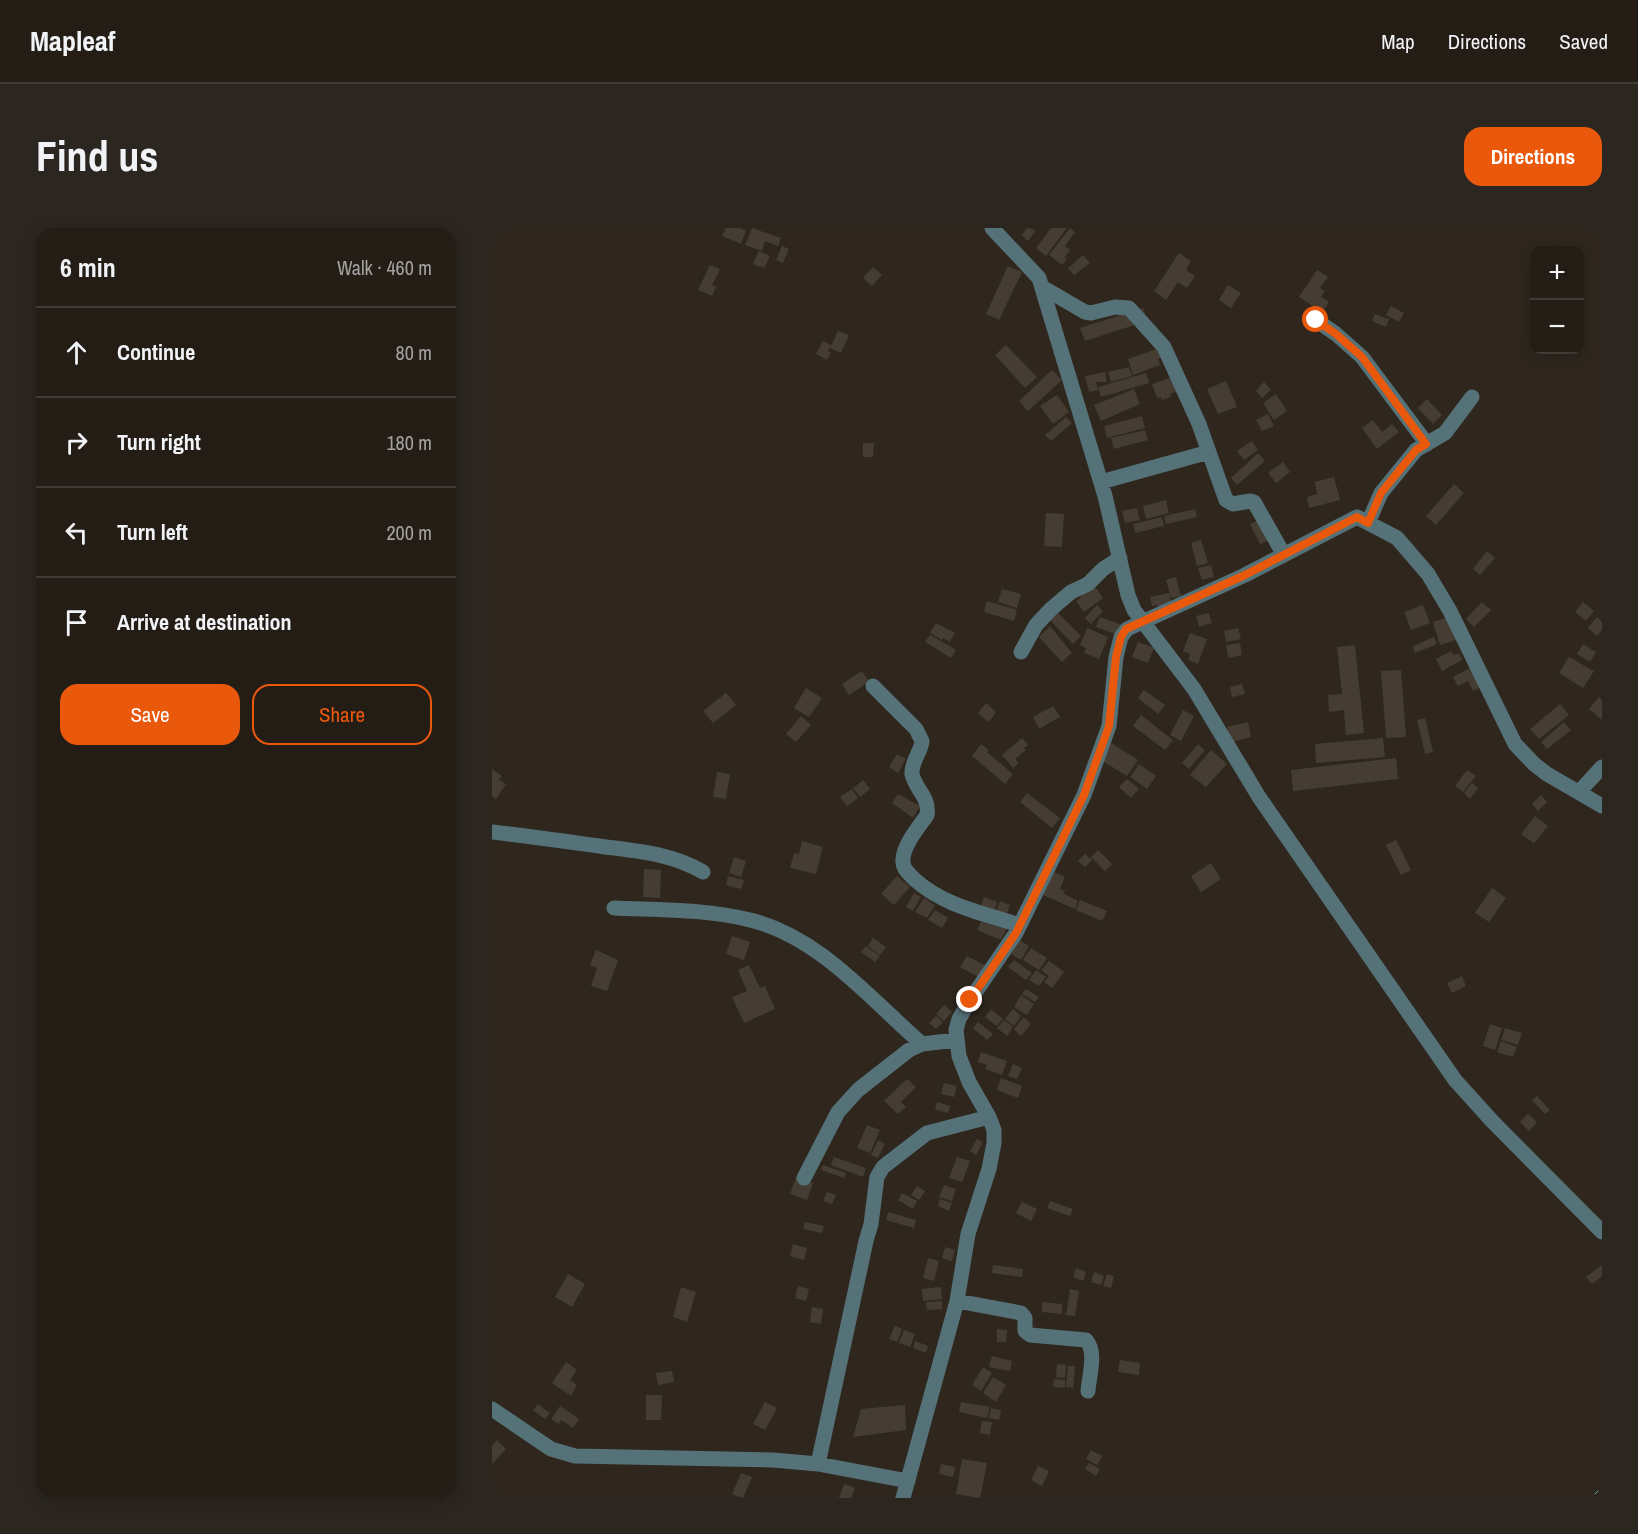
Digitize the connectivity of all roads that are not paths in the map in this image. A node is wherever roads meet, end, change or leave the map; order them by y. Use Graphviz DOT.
graph roads {
  1 [pos="992,228"];
  2 [pos="1042,287"];
  3 [pos="1316,320"];
  4 [pos="1472,397"];
  5 [pos="1426,444"];
  6 [pos="1209,452"];
  7 [pos="1101,482"];
  8 [pos="1368,523"];
  9 [pos="1284,555"];
  10 [pos="1120,558"];
  11 [pos="1144,622"];
  12 [pos="1021,652"];
  13 [pos="873,686"];
  14 [pos="1602,767"];
  15 [pos="1579,792"];
  16 [pos="1602,806"];
  17 [pos="492,832"];
  18 [pos="703,872"];
  19 [pos="614,908"];
  20 [pos="1020,925"];
  21 [pos="956,1040"];
  22 [pos="922,1044"];
  23 [pos="989,1117"];
  24 [pos="804,1178"];
  25 [pos="1602,1232"];
  26 [pos="957,1301"];
  27 [pos="1088,1391"];
  28 [pos="492,1409"];
  29 [pos="818,1464"];
  30 [pos="908,1481"];
  31 [pos="903,1498"];
  1 -- 2 [label="street"];
  2 -- 6 [label="street"];
  2 -- 7 [label="street"];
  3 -- 5 [label="street"];
  4 -- 5 [label="street"];
  5 -- 8 [label="street"];
  6 -- 7 [label="street"];
  6 -- 9 [label="street"];
  7 -- 10 [label="street"];
  8 -- 9 [label="street"];
  8 -- 15 [label="street"];
  9 -- 11 [label="street"];
  10 -- 11 [label="street"];
  10 -- 12 [label="street"];
  11 -- 20 [label="street"];
  11 -- 25 [label="street"];
  13 -- 20 [label="street"];
  14 -- 15 [label="street"];
  15 -- 16 [label="street"];
  17 -- 18 [label="street"];
  19 -- 22 [label="street"];
  20 -- 21 [label="street"];
  21 -- 22 [label="street"];
  21 -- 23 [label="street"];
  22 -- 24 [label="street"];
  23 -- 26 [label="street"];
  23 -- 29 [label="street"];
  26 -- 27 [label="street"];
  26 -- 30 [label="street"];
  28 -- 29 [label="street"];
  29 -- 30 [label="street"];
  30 -- 31 [label="street"];
}
